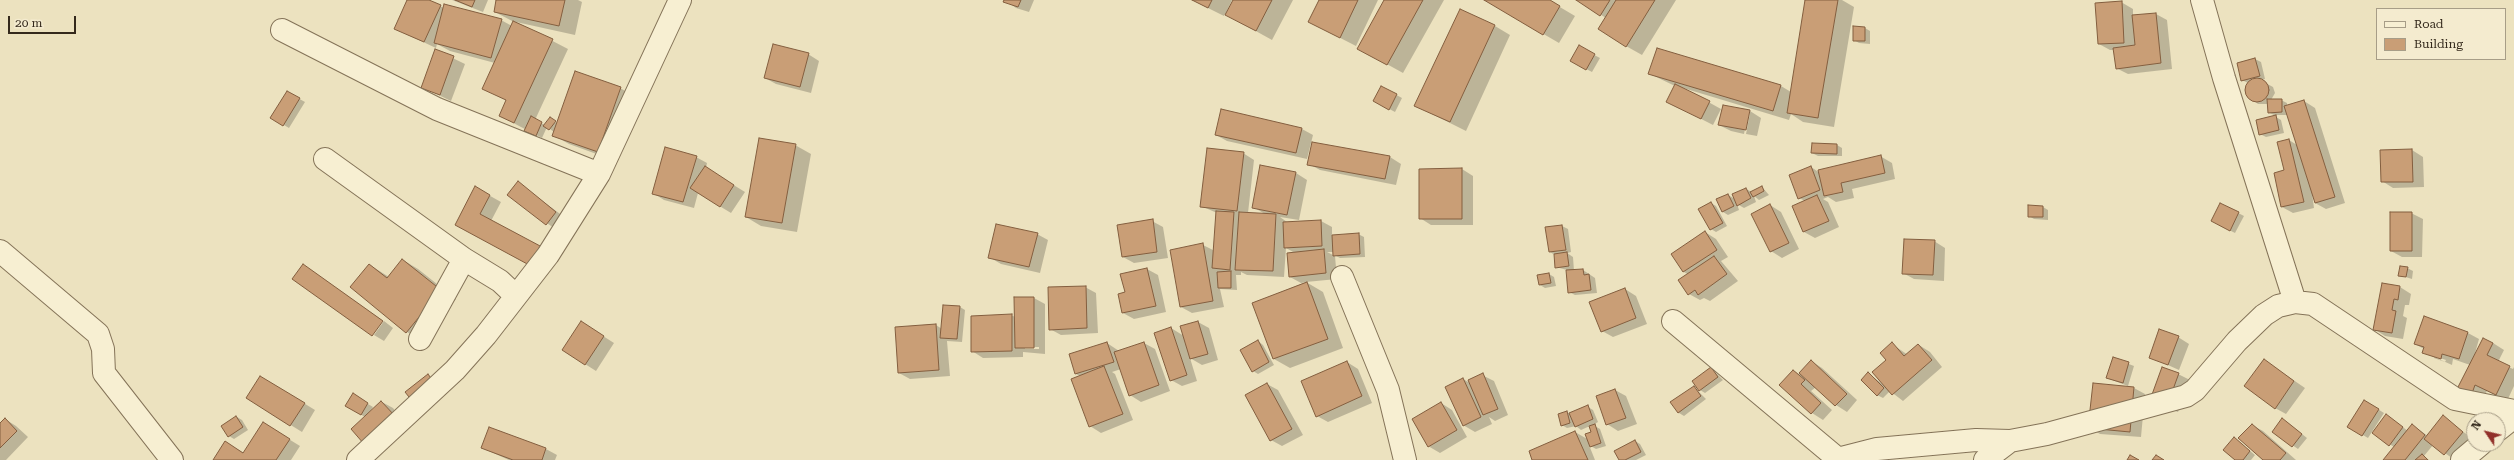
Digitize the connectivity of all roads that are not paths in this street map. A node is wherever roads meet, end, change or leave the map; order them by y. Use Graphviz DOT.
graph roads {
  1 [pos="680,0"];
  2 [pos="2202,0"];
  3 [pos="282,30"];
  4 [pos="325,159"];
  5 [pos="599,174"];
  6 [pos="0,251"];
  7 [pos="464,258"];
  8 [pos="1342,277"];
  9 [pos="516,296"];
  10 [pos="2294,302"];
  11 [pos="1673,321"];
  12 [pos="420,339"];
  13 [pos="2514,410"];
  14 [pos="2514,416"];
  15 [pos="2506,423"];
  16 [pos="2010,441"];
  17 [pos="2472,452"];
  18 [pos="172,460"];
  19 [pos="358,460"];
  20 [pos="1405,460"];
  21 [pos="1836,460"];
  22 [pos="1985,460"];
  23 [pos="2462,460"];
  1 -- 5 [label="street"];
  2 -- 10 [label="street"];
  3 -- 5 [label="street"];
  4 -- 7 [label="street"];
  5 -- 9 [label="street"];
  6 -- 18 [label="street"];
  7 -- 9 [label="street"];
  7 -- 12 [label="street"];
  8 -- 20 [label="street"];
  9 -- 19 [label="street"];
  10 -- 13 [label="street"];
  10 -- 16 [label="street"];
  11 -- 21 [label="street"];
  14 -- 15 [label="street"];
  16 -- 21 [label="street"];
  16 -- 22 [label="street"];
  17 -- 23 [label="street"];
}
